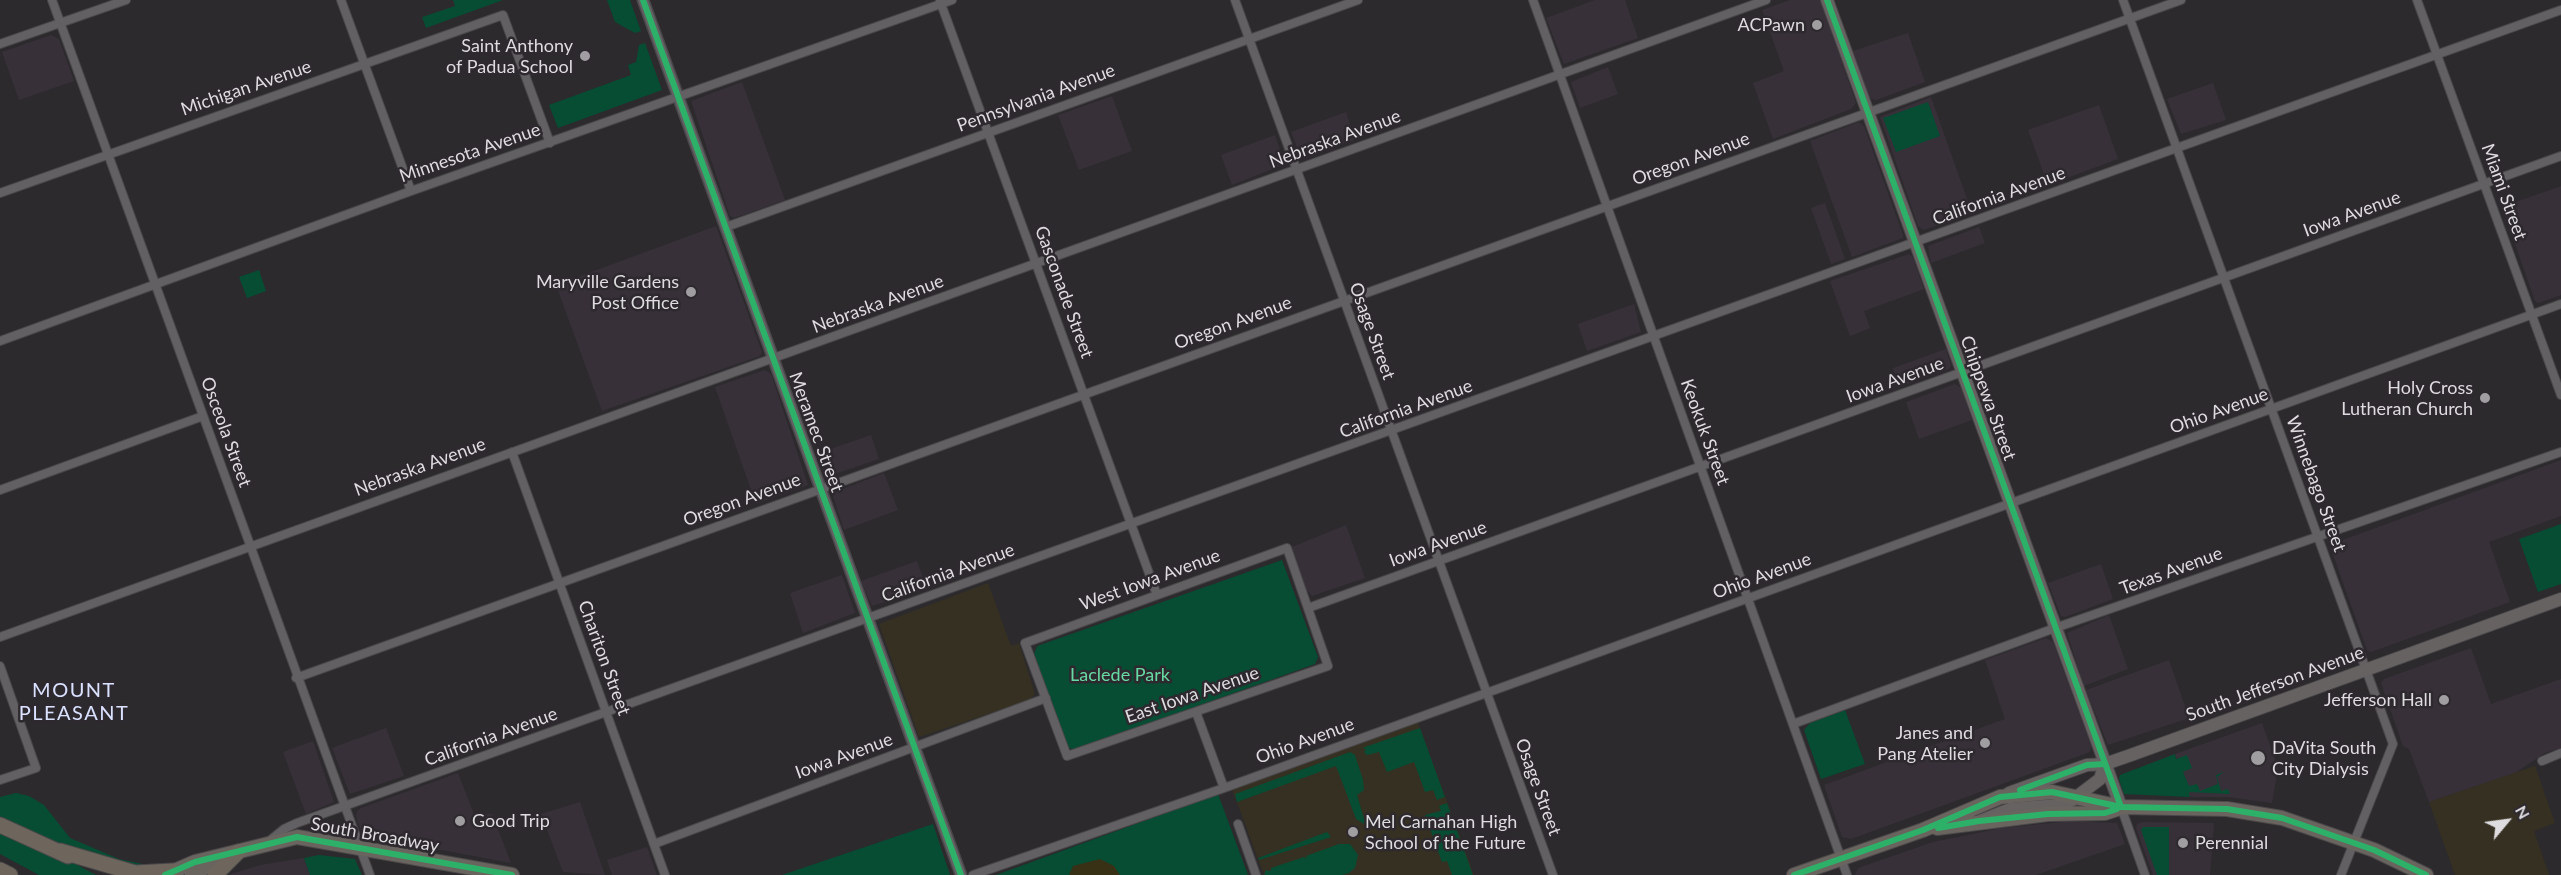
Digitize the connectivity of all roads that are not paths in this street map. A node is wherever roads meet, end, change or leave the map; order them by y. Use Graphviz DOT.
graph roads {
  1 [pos="52,0"];
  2 [pos="126,0"];
  3 [pos="341,0"];
  4 [pos="643,0"];
  5 [pos="952,0"];
  6 [pos="1235,0"];
  7 [pos="1358,0"];
  8 [pos="1533,0"];
  9 [pos="1766,0"];
  10 [pos="1827,0"];
  11 [pos="2123,0"];
  12 [pos="2181,0"];
  13 [pos="2417,0"];
  14 [pos="941,2"];
  15 [pos="2561,10"];
  16 [pos="2129,19"];
  17 [pos="60,23"];
  18 [pos="1249,39"];
  19 [pos="0,44"];
  20 [pos="2437,52"];
  21 [pos="364,64"];
  22 [pos="1560,75"];
  23 [pos="678,97"];
  24 [pos="1868,113"];
  25 [pos="988,133"];
  26 [pos="550,143"];
  27 [pos="2177,150"];
  28 [pos="107,155"];
  29 [pos="2561,156"];
  30 [pos="1296,170"];
  31 [pos="2484,184"];
  32 [pos="411,191"];
  33 [pos="0,193"];
  34 [pos="1607,207"];
  35 [pos="726,227"];
  36 [pos="1915,243"];
  37 [pos="1036,264"];
  38 [pos="2223,278"];
  39 [pos="155,285"];
  40 [pos="1344,301"];
  41 [pos="2561,304"];
  42 [pos="2532,314"];
  43 [pos="1653,338"];
  44 [pos="0,340"];
  45 [pos="773,358"];
  46 [pos="1962,372"];
  47 [pos="1084,395"];
  48 [pos="2561,395"];
  49 [pos="2272,410"];
  50 [pos="203,416"];
  51 [pos="1391,431"];
  52 [pos="512,452"];
  53 [pos="2561,452"];
  54 [pos="1699,466"];
  55 [pos="821,489"];
  56 [pos="0,490"];
  57 [pos="2010,504"];
  58 [pos="1132,525"];
  59 [pos="2318,536"];
  60 [pos="249,546"];
  61 [pos="1438,561"];
  62 [pos="559,583"];
  63 [pos="1157,595"];
  64 [pos="2561,598"];
  65 [pos="1747,599"];
  66 [pos="1308,608"];
  67 [pos="868,619"];
  68 [pos="2055,628"];
  69 [pos="0,637"];
  70 [pos="0,666"];
  71 [pos="2366,670"];
  72 [pos="296,678"];
  73 [pos="1486,693"];
  74 [pos="1046,698"];
  75 [pos="1196,712"];
  76 [pos="606,713"];
  77 [pos="1793,724"];
  78 [pos="915,748"];
  79 [pos="2561,753"];
  80 [pos="2542,761"];
  81 [pos="2105,764"];
  82 [pos="0,780"];
  83 [pos="1224,788"];
  84 [pos="2000,797"];
  85 [pos="2078,797"];
  86 [pos="345,806"];
  87 [pos="2121,807"];
  88 [pos="1979,821"];
  89 [pos="1238,824"];
  90 [pos="0,825"];
  91 [pos="1923,830"];
  92 [pos="2354,842"];
  93 [pos="654,844"];
  94 [pos="265,845"];
  95 [pos="359,846"];
  96 [pos="60,851"];
  97 [pos="238,852"];
  98 [pos="220,858"];
  99 [pos="1841,858"];
  100 [pos="0,870"];
  101 [pos="169,873"];
  102 [pos="10,875"];
  103 [pos="106,875"];
  104 [pos="192,875"];
  105 [pos="215,875"];
  106 [pos="370,875"];
  107 [pos="512,875"];
  108 [pos="665,875"];
  109 [pos="961,875"];
  110 [pos="973,875"];
  111 [pos="1256,875"];
  112 [pos="1553,875"];
  113 [pos="1794,875"];
  114 [pos="1847,875"];
  115 [pos="2145,875"];
  116 [pos="2342,875"];
  117 [pos="2426,875"];
  1 -- 17 [label="street, Osceola Street"];
  2 -- 17 [label="street"];
  3 -- 21 [label="street"];
  4 -- 23 [label="street, Meramec Street"];
  5 -- 14 [label="street, Minnesota Avenue"];
  6 -- 18 [label="street, Osage Street"];
  7 -- 18 [label="street, Pennsylvania Avenue"];
  8 -- 22 [label="street, Keokuk Street"];
  9 -- 22 [label="street, Nebraska Avenue"];
  10 -- 24 [label="main road, Chippewa Street"];
  11 -- 16 [label="street, Winnebago Street"];
  12 -- 16 [label="street, Oregon Avenue"];
  13 -- 20 [label="street, Miami Street"];
  14 -- 23 [label="street, Minnesota Avenue"];
  14 -- 25 [label="street, Gasconade Street"];
  15 -- 20 [label="street, California Avenue"];
  16 -- 24 [label="street, Oregon Avenue"];
  16 -- 27 [label="street, Winnebago Street"];
  17 -- 19 [label="street"];
  17 -- 28 [label="street, Osceola Street"];
  18 -- 25 [label="street, Pennsylvania Avenue"];
  18 -- 30 [label="street, Osage Street"];
  20 -- 27 [label="street, California Avenue"];
  20 -- 31 [label="street, Miami Street"];
  21 -- 26 [label="street, Michigan Avenue"];
  21 -- 28 [label="street, Michigan Avenue"];
  21 -- 32 [label="street"];
  22 -- 30 [label="street, Nebraska Avenue"];
  22 -- 34 [label="street, Keokuk Street"];
  23 -- 26 [label="street, Minnesota Avenue"];
  23 -- 35 [label="street, Meramec Street"];
  24 -- 34 [label="street, Oregon Avenue"];
  24 -- 36 [label="main road, Chippewa Street"];
  25 -- 35 [label="street, Pennsylvania Avenue"];
  25 -- 37 [label="street, Gasconade Street"];
  26 -- 32 [label="street, Minnesota Avenue"];
  27 -- 36 [label="street, California Avenue"];
  27 -- 38 [label="street, Winnebago Street"];
  28 -- 33 [label="street, Michigan Avenue"];
  28 -- 39 [label="street, Osceola Street"];
  29 -- 31 [label="street, Iowa Avenue"];
  30 -- 37 [label="street, Nebraska Avenue"];
  30 -- 40 [label="street, Osage Street"];
  31 -- 38 [label="street, Iowa Avenue"];
  31 -- 42 [label="street, Miami Street"];
  32 -- 39 [label="street, Minnesota Avenue"];
  34 -- 40 [label="street, Oregon Avenue"];
  34 -- 43 [label="street, Keokuk Street"];
  35 -- 45 [label="street, Meramec Street"];
  36 -- 43 [label="street, California Avenue"];
  36 -- 46 [label="main road, Chippewa Street"];
  37 -- 45 [label="street, Nebraska Avenue"];
  37 -- 47 [label="street, Gasconade Street"];
  38 -- 46 [label="street, Iowa Avenue"];
  38 -- 49 [label="street, Winnebago Street"];
  39 -- 44 [label="street, Minnesota Avenue"];
  39 -- 50 [label="street, Osceola Street"];
  40 -- 47 [label="street, Oregon Avenue"];
  40 -- 51 [label="street, Osage Street"];
  41 -- 42 [label="street, Ohio Avenue"];
  42 -- 48 [label="street, Miami Street"];
  42 -- 49 [label="street, Ohio Avenue"];
  43 -- 51 [label="street, California Avenue"];
  43 -- 54 [label="street, Keokuk Street"];
  45 -- 52 [label="street, Nebraska Avenue"];
  45 -- 55 [label="street, Meramec Street"];
  46 -- 54 [label="street, Iowa Avenue"];
  46 -- 57 [label="main road, Chippewa Street"];
  47 -- 55 [label="street, Oregon Avenue"];
  47 -- 58 [label="street, Gasconade Street"];
  49 -- 57 [label="street, Ohio Avenue"];
  49 -- 59 [label="street, Winnebago Street"];
  50 -- 56 [label="street"];
  50 -- 60 [label="street, Osceola Street"];
  51 -- 58 [label="street, California Avenue"];
  51 -- 61 [label="street, Osage Street"];
  52 -- 60 [label="street, Nebraska Avenue"];
  52 -- 62 [label="street, Chariton Street"];
  53 -- 59 [label="street, Texas Avenue"];
  54 -- 61 [label="street, Iowa Avenue"];
  54 -- 65 [label="street, Keokuk Street"];
  55 -- 62 [label="street, Oregon Avenue"];
  55 -- 67 [label="street, Meramec Street"];
  57 -- 65 [label="street, Ohio Avenue"];
  57 -- 68 [label="main road, Chippewa Street"];
  58 -- 63 [label="street, Gasconade Street"];
  58 -- 67 [label="street, California Avenue"];
  59 -- 68 [label="street, Texas Avenue"];
  59 -- 71 [label="street, Winnebago Street"];
  60 -- 69 [label="street, Nebraska Avenue"];
  60 -- 72 [label="street, Osceola Street"];
  61 -- 66 [label="street, Iowa Avenue"];
  61 -- 73 [label="street, Osage Street"];
  62 -- 72 [label="street, Oregon Avenue"];
  62 -- 76 [label="street, Chariton Street"];
  63 -- 66 [label="street, West Iowa Avenue"];
  63 -- 74 [label="street, West Iowa Avenue"];
  64 -- 71 [label="main road, South Jefferson Avenue"];
  65 -- 73 [label="street, Ohio Avenue"];
  65 -- 77 [label="street, Keokuk Street"];
  66 -- 75 [label="street, East Iowa Avenue"];
  67 -- 76 [label="street, California Avenue"];
  67 -- 78 [label="street, Meramec Street"];
  68 -- 77 [label="street, Texas Avenue"];
  68 -- 81 [label="main road, Chippewa Street"];
  70 -- 82 [label="street"];
  71 -- 81 [label="main road, South Jefferson Avenue"];
  71 -- 92 [label="street, Winnebago Street"];
  72 -- 86 [label="street, Osceola Street"];
  73 -- 83 [label="street, Ohio Avenue"];
  73 -- 112 [label="street, Osage Street"];
  74 -- 75 [label="street, East Iowa Avenue"];
  74 -- 78 [label="street, Iowa Avenue"];
  75 -- 83 [label="street"];
  76 -- 86 [label="street, California Avenue"];
  76 -- 93 [label="street, Chariton Street"];
  77 -- 99 [label="street, Keokuk Street"];
  78 -- 93 [label="street, Iowa Avenue"];
  78 -- 109 [label="street, Meramec Street"];
  79 -- 80 [label="street"];
  81 -- 84 [label="main road, South Jefferson Avenue"];
  81 -- 85 [label="main road"];
  81 -- 87 [label="main road, Chippewa Street"];
  83 -- 110 [label="street, Ohio Avenue"];
  84 -- 85 [label="main road"];
  84 -- 91 [label="main road"];
  85 -- 87 [label="main road"];
  85 -- 88 [label="main road"];
  86 -- 94 [label="street, California Avenue"];
  86 -- 95 [label="street, Osceola Street"];
  87 -- 88 [label="main road"];
  87 -- 92 [label="main road"];
  87 -- 115 [label="street, Chippewa Street"];
  88 -- 91 [label="main road"];
  89 -- 111 [label="street"];
  90 -- 96 [label="highway"];
  91 -- 99 [label="main road"];
  92 -- 116 [label="street, Winnebago Street"];
  92 -- 117 [label="main road"];
  93 -- 108 [label="street, Chariton Street"];
  94 -- 95 [label="main road, South Broadway"];
  94 -- 97 [label="main road, South Broadway"];
  95 -- 106 [label="street, Osceola Street"];
  95 -- 107 [label="main road, South Broadway"];
  96 -- 101 [label="highway"];
  96 -- 103 [label="highway"];
  97 -- 98 [label="main road, South Broadway"];
  97 -- 105 [label="highway"];
  98 -- 101 [label="main road, South Broadway"];
  98 -- 104 [label="main road, South Broadway"];
  99 -- 113 [label="main road"];
  99 -- 114 [label="street, Keokuk Street"];
  100 -- 102 [label="highway"];
}
